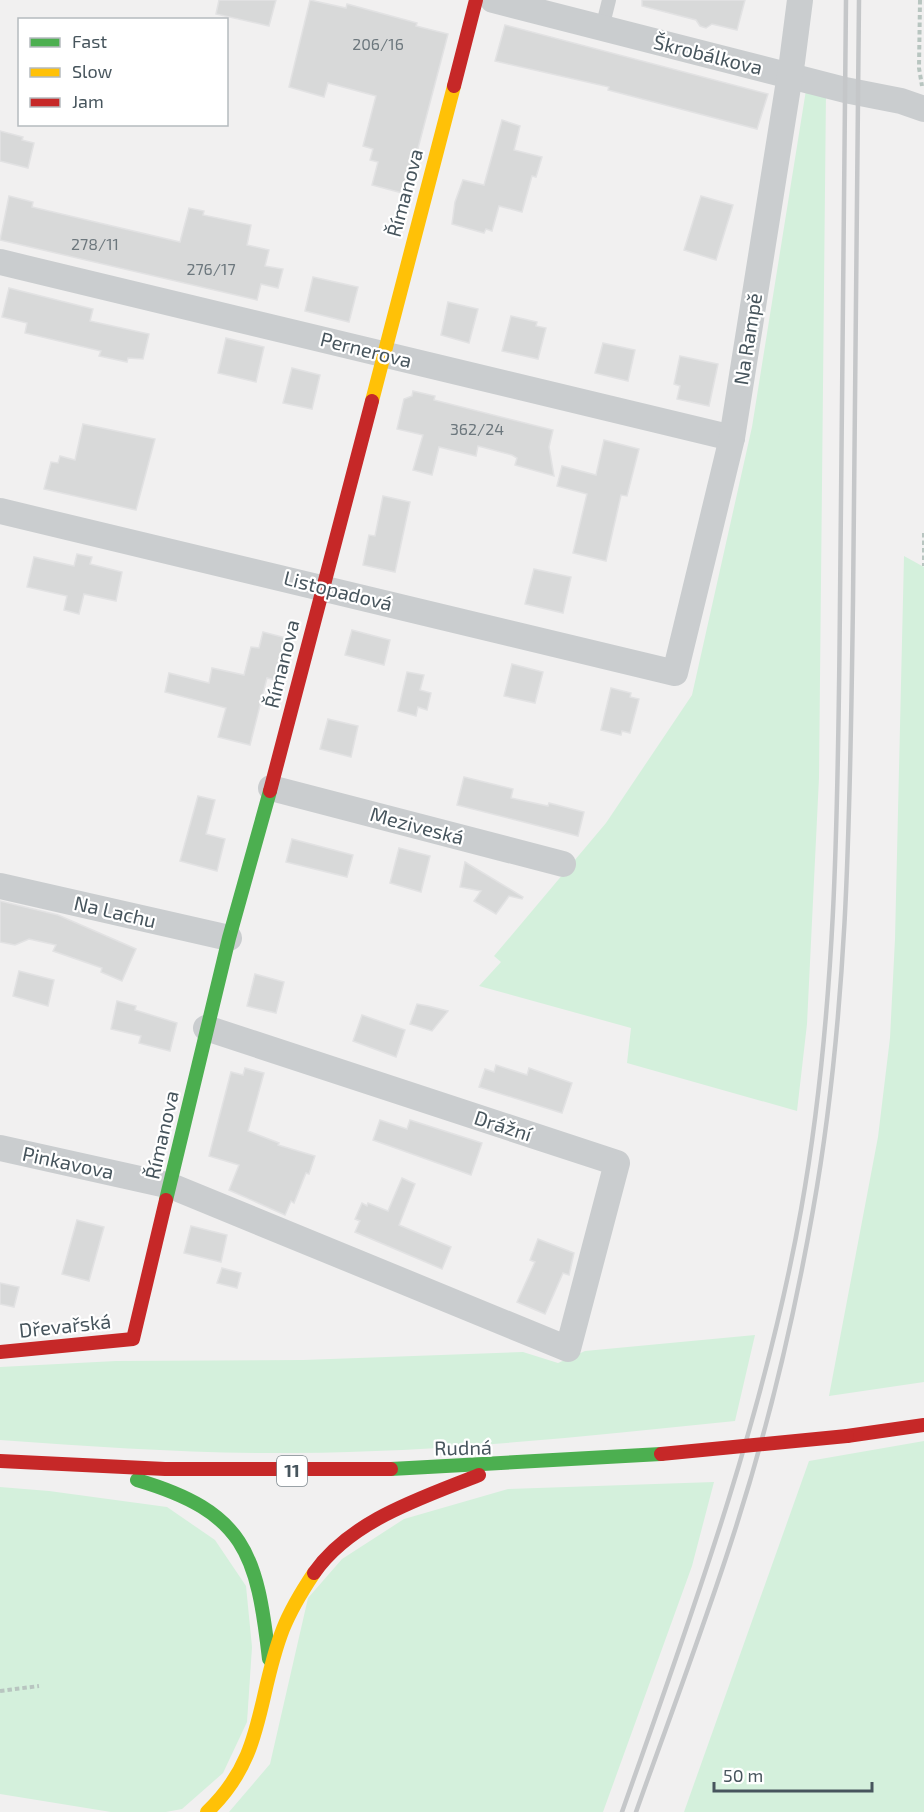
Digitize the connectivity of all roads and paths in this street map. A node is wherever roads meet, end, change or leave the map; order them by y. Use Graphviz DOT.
graph roads {
  1 [pos="476,0"];
  2 [pos="493,0"];
  3 [pos="609,0"];
  4 [pos="800,0"];
  5 [pos="920,0"];
  6 [pos="602,28"];
  7 [pos="790,76"];
  8 [pos="923,101"];
  9 [pos="0,262"];
  10 [pos="383,355"];
  11 [pos="732,438"];
  12 [pos="0,511"];
  13 [pos="924,533"];
  14 [pos="924,566"];
  15 [pos="321,587"];
  16 [pos="675,673"];
  17 [pos="271,788"];
  18 [pos="563,864"];
  19 [pos="0,886"];
  20 [pos="229,938"];
  21 [pos="206,1028"];
  22 [pos="0,1148"];
  23 [pos="171,1186"];
  24 [pos="133,1339"];
  25 [pos="568,1349"];
  26 [pos="0,1352"];
  27 [pos="924,1425"];
  28 [pos="0,1461"];
  29 [pos="83,1467"];
  30 [pos="500,1467"];
  31 [pos="270,1672"];
  32 [pos="39,1686"];
  33 [pos="0,1691"];
  34 [pos="207,1812"];
  1 -- 10 [label="main road, Římanova"];
  2 -- 6 [label="street, Škrobálkova"];
  3 -- 6 [label="lane"];
  4 -- 7 [label="street, Na Rampě"];
  5 -- 8 [label="path"];
  6 -- 7 [label="street, Škrobálkova"];
  7 -- 8 [label="street, Škrobálkova"];
  7 -- 11 [label="street, Na Rampě"];
  9 -- 10 [label="street, Pernerova"];
  10 -- 11 [label="street, Pernerova"];
  10 -- 15 [label="main road, Římanova"];
  11 -- 16 [label="street, Na Rampě"];
  12 -- 15 [label="street, Listopadová"];
  13 -- 14 [label="path"];
  15 -- 16 [label="street, Listopadová"];
  15 -- 17 [label="main road, Římanova"];
  17 -- 18 [label="street, Meziveská"];
  17 -- 20 [label="main road, Římanova"];
  19 -- 20 [label="street, Na Lachu"];
  20 -- 21 [label="main road, Římanova"];
  21 -- 23 [label="main road, Římanova"];
  21 -- 25 [label="street, Drážní"];
  22 -- 23 [label="street, Pinkavova"];
  23 -- 24 [label="main road, Římanova"];
  23 -- 25 [label="street, Pinkavova"];
  24 -- 26 [label="main road, Dřevařská"];
  27 -- 30 [label="main road, Rudná / 11, bridge"];
  28 -- 29 [label="main road, Rudná / 11"];
  29 -- 30 [label="main road, Rudná / 11"];
  29 -- 31 [label="main road"];
  30 -- 31 [label="main road"];
  31 -- 34 [label="main road"];
  32 -- 33 [label="path"];
}
